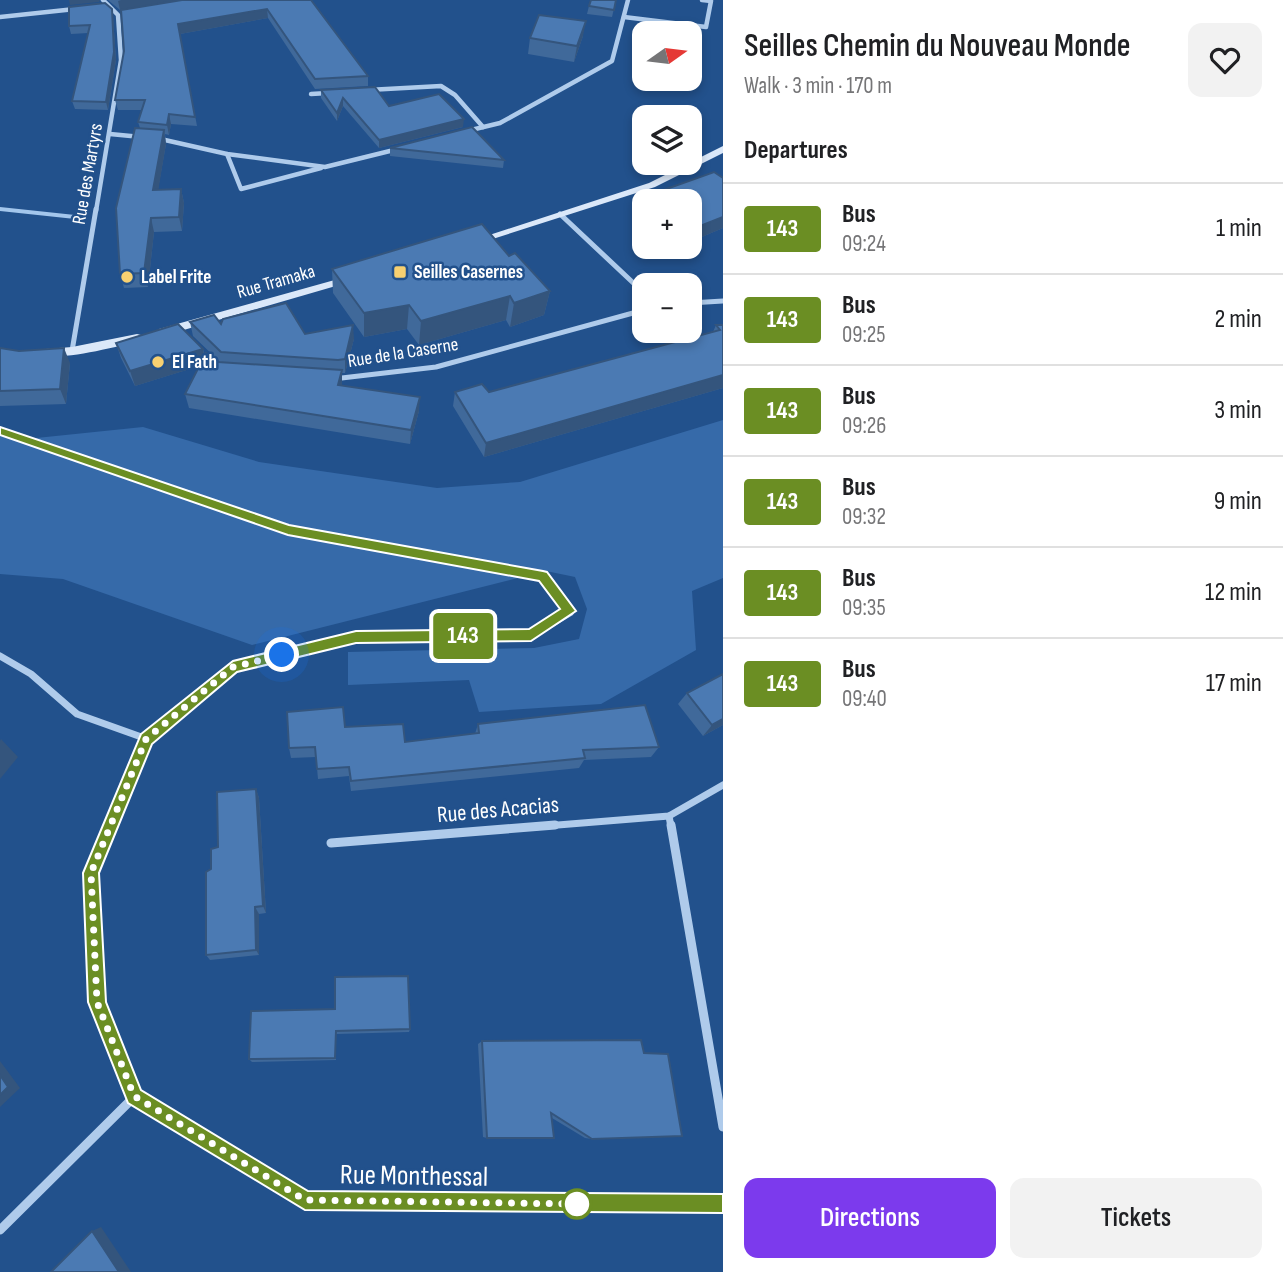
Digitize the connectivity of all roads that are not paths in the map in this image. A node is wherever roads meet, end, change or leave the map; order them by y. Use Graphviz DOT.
graph roads {
  1 [pos="103,0"];
  2 [pos="628,0"];
  3 [pos="702,0"];
  4 [pos="107,6"];
  5 [pos="94,7"];
  6 [pos="80,9"];
  7 [pos="624,16"];
  8 [pos="0,17"];
  9 [pos="361,91"];
  10 [pos="336,93"];
  11 [pos="311,94"];
  12 [pos="483,127"];
  13 [pos="110,134"];
  14 [pos="457,134"];
  15 [pos="404,147"];
  16 [pos="723,149"];
  17 [pos="227,154"];
  18 [pos="325,167"];
  19 [pos="560,214"];
  20 [pos="460,246"];
  21 [pos="358,276"];
  22 [pos="632,282"];
  23 [pos="723,301"];
  24 [pos="702,302"];
  25 [pos="632,313"];
  26 [pos="178,329"];
  27 [pos="187,338"];
  28 [pos="72,351"];
  29 [pos="31,354"];
  30 [pos="326,378"];
  31 [pos="0,431"];
  32 [pos="0,656"];
  33 [pos="146,739"];
  34 [pos="723,785"];
  35 [pos="669,816"];
  36 [pos="331,843"];
  37 [pos="134,1096"];
  38 [pos="723,1127"];
  39 [pos="723,1203"];
  40 [pos="0,1230"];
  1 -- 4 [label="street, Rue des Martyrs"];
  2 -- 7 [label="street"];
  3 -- 7 [label="street"];
  4 -- 5 [label="street"];
  4 -- 13 [label="street, Rue des Martyrs"];
  6 -- 8 [label="street"];
  7 -- 12 [label="street"];
  9 -- 12 [label="street"];
  10 -- 11 [label="street"];
  12 -- 14 [label="street"];
  13 -- 17 [label="street"];
  13 -- 28 [label="street, Rue des Martyrs"];
  15 -- 18 [label="street"];
  16 -- 19 [label="main road"];
  17 -- 18 [label="street"];
  17 -- 18 [label="street"];
  19 -- 20 [label="main road"];
  19 -- 22 [label="street"];
  21 -- 26 [label="main road, Rue Tramaka"];
  23 -- 24 [label="street"];
  25 -- 30 [label="street, Rue de la Caserne"];
  26 -- 27 [label="street"];
  26 -- 28 [label="main road, Rue Tramaka"];
  28 -- 29 [label="main road, Rue Tramaka"];
  31 -- 33 [label="street"];
  32 -- 33 [label="street"];
  33 -- 37 [label="street"];
  34 -- 35 [label="street, Rue des Acacias"];
  35 -- 36 [label="street, Rue des Acacias"];
  35 -- 38 [label="street"];
  37 -- 39 [label="street, Rue Monthessal"];
  37 -- 40 [label="street"];
}
